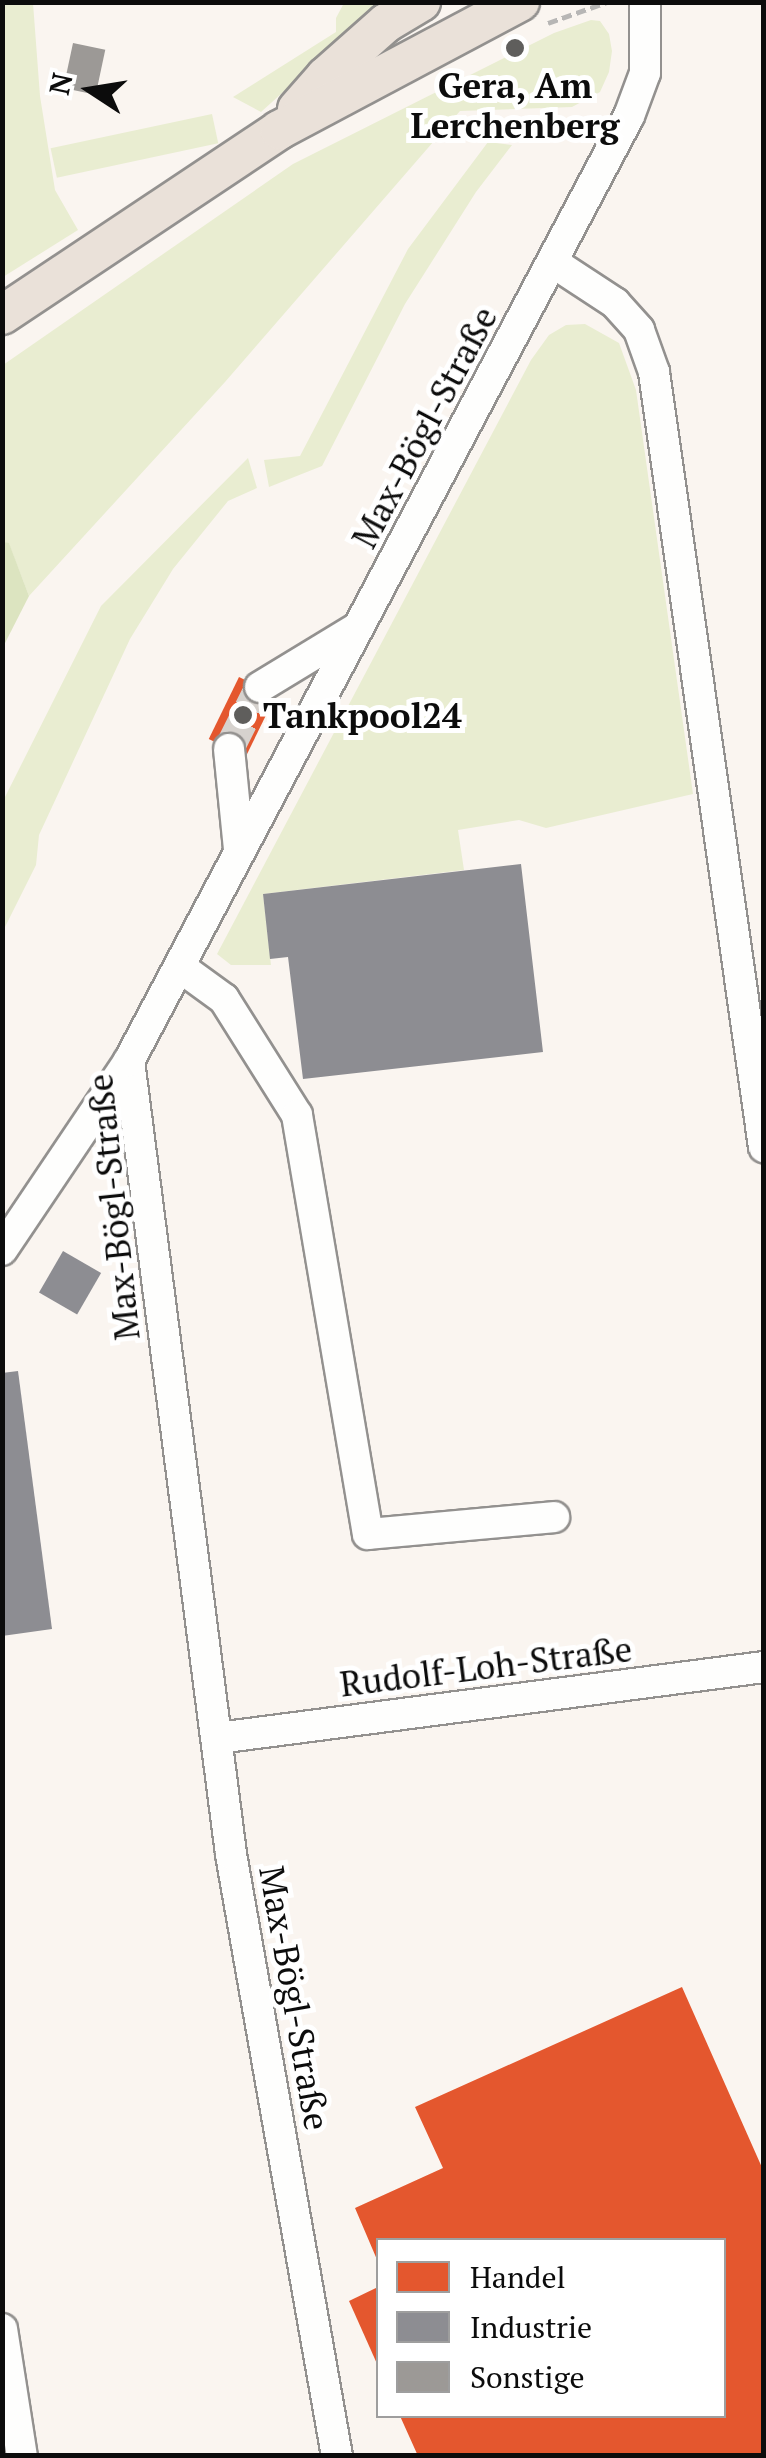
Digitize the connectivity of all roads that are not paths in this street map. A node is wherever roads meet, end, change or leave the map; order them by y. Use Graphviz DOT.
graph roads {
  1 [pos="422,2"];
  2 [pos="645,2"];
  3 [pos="530,15"];
  4 [pos="279,130"];
  5 [pos="554,263"];
  6 [pos="2,315"];
  7 [pos="360,626"];
  8 [pos="260,687"];
  9 [pos="229,749"];
  10 [pos="239,849"];
  11 [pos="180,967"];
  12 [pos="129,1061"];
  13 [pos="764,1147"];
  14 [pos="2,1250"];
  15 [pos="554,1517"];
  16 [pos="764,1667"];
  17 [pos="218,1738"];
  18 [pos="2,2329"];
  19 [pos="22,2456"];
  20 [pos="337,2456"];
  1 -- 4 [label="main road"];
  2 -- 5 [label="street, Max-Bögl-Straße"];
  3 -- 4 [label="main road"];
  4 -- 6 [label="main road"];
  5 -- 7 [label="street, Max-Bögl-Straße"];
  5 -- 13 [label="street"];
  7 -- 8 [label="street"];
  7 -- 10 [label="street, Max-Bögl-Straße"];
  9 -- 10 [label="street"];
  10 -- 11 [label="street, Max-Bögl-Straße"];
  11 -- 12 [label="street, Max-Bögl-Straße"];
  11 -- 15 [label="street"];
  12 -- 14 [label="street"];
  12 -- 17 [label="street, Max-Bögl-Straße"];
  16 -- 17 [label="street, Rudolf-Loh-Straße"];
  17 -- 20 [label="street, Max-Bögl-Straße"];
  18 -- 19 [label="street"];
}
